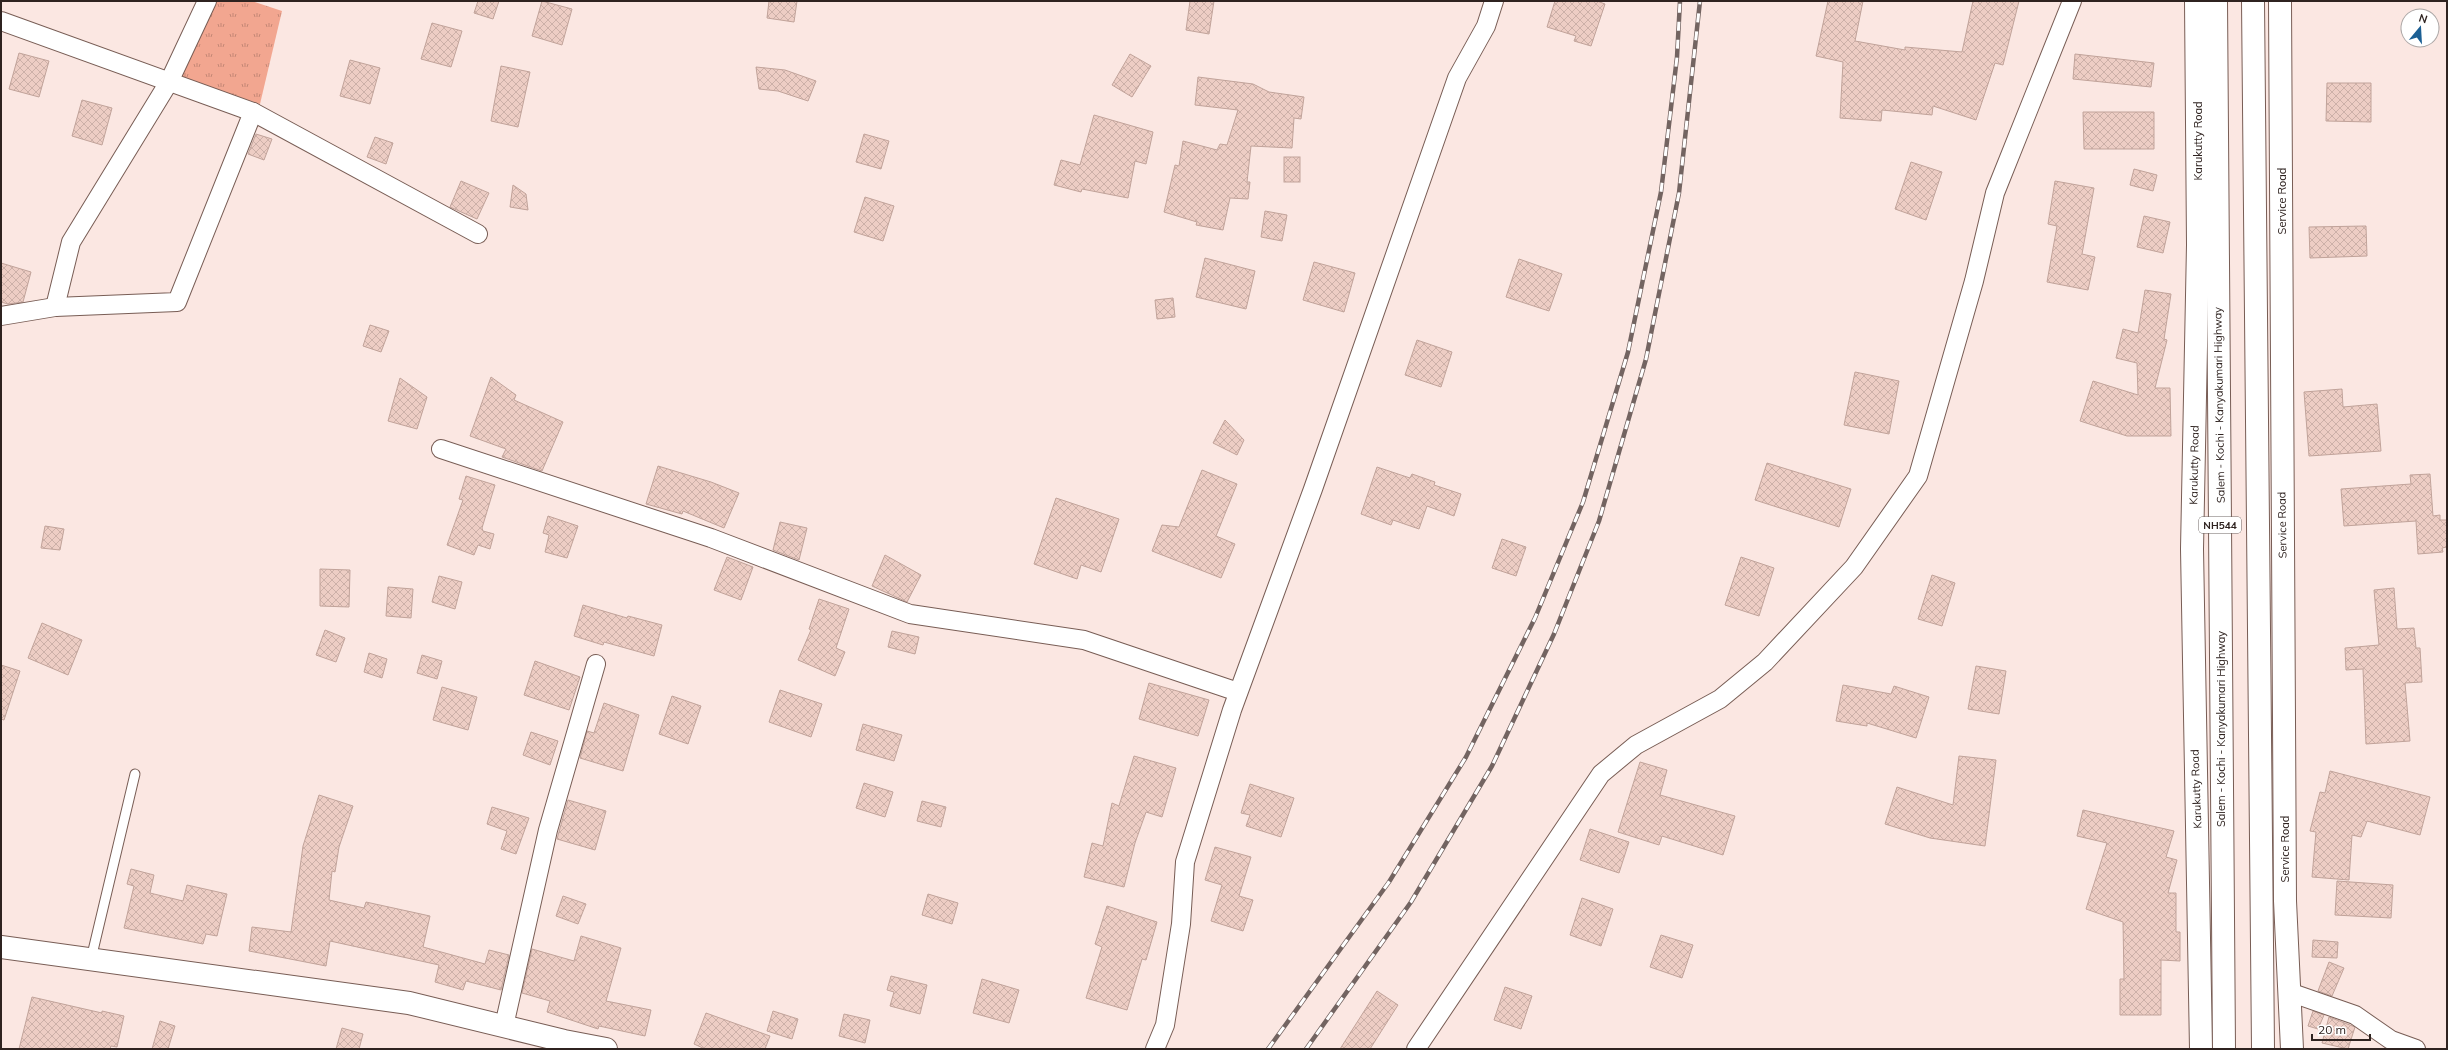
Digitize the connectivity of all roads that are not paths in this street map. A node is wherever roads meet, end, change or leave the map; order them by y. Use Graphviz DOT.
graph roads {
  1 [pos="207,1"];
  2 [pos="1494,1"];
  3 [pos="2072,1"];
  4 [pos="2196,1"];
  5 [pos="2216,1"];
  6 [pos="2253,1"];
  7 [pos="2280,1"];
  8 [pos="1,21"];
  9 [pos="169,82"];
  10 [pos="253,112"];
  11 [pos="478,234"];
  12 [pos="55,307"];
  13 [pos="1,316"];
  14 [pos="441,449"];
  15 [pos="596,664"];
  16 [pos="1238,692"];
  17 [pos="135,774"];
  18 [pos="1,947"];
  19 [pos="91,959"];
  20 [pos="2289,992"];
  21 [pos="504,1026"];
  22 [pos="606,1049"];
  23 [pos="1155,1049"];
  24 [pos="1416,1049"];
  25 [pos="2201,1049"];
  26 [pos="2224,1049"];
  27 [pos="2263,1049"];
  28 [pos="2292,1049"];
  29 [pos="2416,1049"];
  1 -- 9 [label="street"];
  2 -- 16 [label="street"];
  3 -- 24 [label="street"];
  4 -- 25 [label="main road, Karukutty Road"];
  5 -- 26 [label="main road, Salem - Kochi - Kanyakumari Highway / NH544"];
  6 -- 27 [label="main road"];
  7 -- 20 [label="main road, Service Road"];
  8 -- 9 [label="street"];
  9 -- 10 [label="street"];
  9 -- 12 [label="street"];
  10 -- 11 [label="street"];
  10 -- 12 [label="street"];
  12 -- 13 [label="street"];
  14 -- 16 [label="street"];
  15 -- 21 [label="street"];
  16 -- 23 [label="street"];
  17 -- 19 [label="lane"];
  18 -- 19 [label="main road"];
  19 -- 21 [label="main road"];
  20 -- 28 [label="main road, Service Road"];
  20 -- 29 [label="street"];
  21 -- 22 [label="main road"];
}
